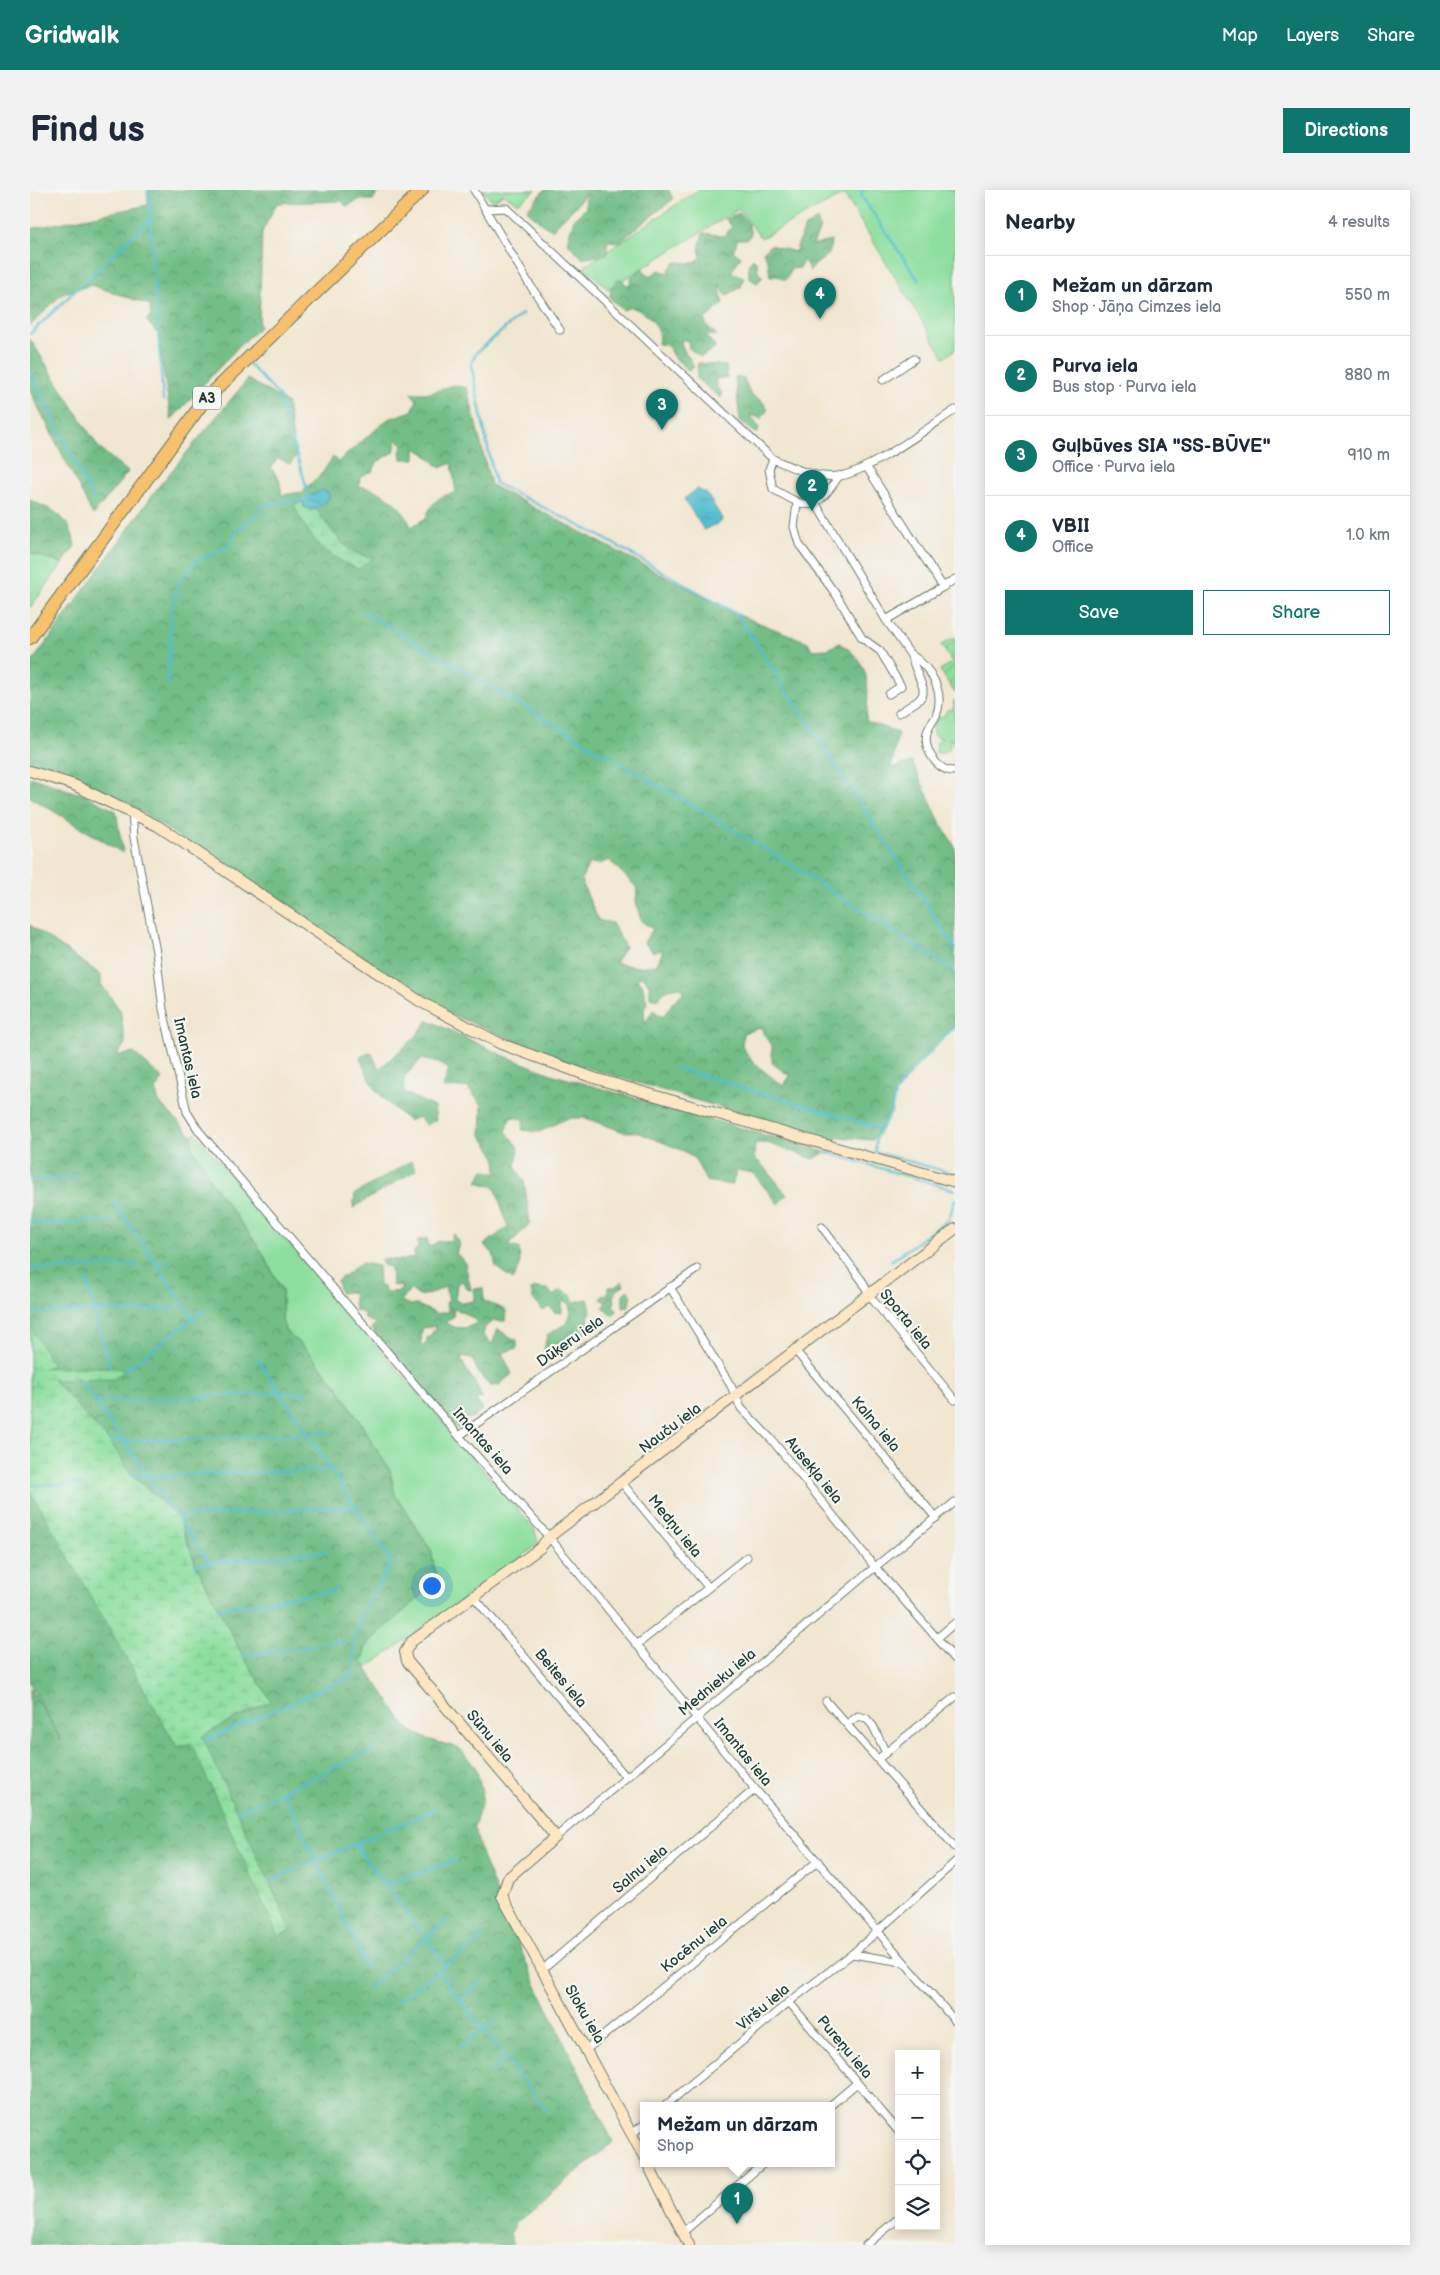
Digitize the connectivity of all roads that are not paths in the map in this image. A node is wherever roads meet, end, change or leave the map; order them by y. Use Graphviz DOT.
graph roads {
  1 [pos="422,190"];
  2 [pos="474,190"];
  3 [pos="487,209"];
  4 [pos="560,330"];
  5 [pos="914,359"];
  6 [pos="883,380"];
  7 [pos="955,410"];
  8 [pos="773,459"];
  9 [pos="866,466"];
  10 [pos="839,476"];
  11 [pos="797,503"];
  12 [pos="816,504"];
  13 [pos="955,578"];
  14 [pos="943,587"];
  15 [pos="886,620"];
  16 [pos="30,638"];
  17 [pos="910,654"];
  18 [pos="888,694"];
  19 [pos="899,713"];
  20 [pos="30,771"];
  21 [pos="955,771"];
  22 [pos="132,812"];
  23 [pos="955,1182"];
  24 [pos="822,1227"];
  25 [pos="955,1230"];
  26 [pos="696,1269"];
  27 [pos="670,1287"];
  28 [pos="868,1294"];
  29 [pos="794,1349"];
  30 [pos="737,1396"];
  31 [pos="955,1400"];
  32 [pos="459,1436"];
  33 [pos="622,1483"];
  34 [pos="955,1502"];
  35 [pos="936,1518"];
  36 [pos="549,1537"];
  37 [pos="747,1557"];
  38 [pos="875,1566"];
  39 [pos="708,1588"];
  40 [pos="474,1596"];
  41 [pos="955,1623"];
  42 [pos="937,1638"];
  43 [pos="638,1644"];
  44 [pos="405,1652"];
  45 [pos="955,1659"];
  46 [pos="955,1697"];
  47 [pos="826,1701"];
  48 [pos="698,1718"];
  49 [pos="847,1724"];
  50 [pos="886,1754"];
  51 [pos="878,1759"];
  52 [pos="626,1777"];
  53 [pos="755,1789"];
  54 [pos="556,1837"];
  55 [pos="955,1847"];
  56 [pos="818,1861"];
  57 [pos="955,1862"];
  58 [pos="503,1888"];
  59 [pos="877,1930"];
  60 [pos="852,1954"];
  61 [pos="903,1962"];
  62 [pos="542,1970"];
  63 [pos="790,2002"];
  64 [pos="955,2021"];
  65 [pos="587,2049"];
  66 [pos="857,2083"];
  67 [pos="670,2102"];
  68 [pos="835,2102"];
  69 [pos="640,2127"];
  70 [pos="895,2127"];
  71 [pos="632,2134"];
  72 [pos="640,2149"];
  73 [pos="649,2167"];
  74 [pos="759,2167"];
  75 [pos="895,2221"];
  76 [pos="683,2232"];
  77 [pos="689,2245"];
  78 [pos="866,2245"];
  1 -- 16 [label="highway, A3"];
  2 -- 3 [label="street"];
  3 -- 4 [label="street"];
  3 -- 8 [label="street"];
  5 -- 6 [label="street"];
  7 -- 9 [label="street"];
  8 -- 10 [label="street"];
  8 -- 11 [label="street"];
  9 -- 10 [label="street"];
  9 -- 14 [label="street"];
  10 -- 12 [label="street"];
  11 -- 12 [label="street"];
  11 -- 18 [label="street"];
  12 -- 15 [label="street"];
  13 -- 14 [label="street"];
  14 -- 15 [label="street"];
  15 -- 17 [label="street"];
  17 -- 19 [label="street"];
  17 -- 21 [label="street"];
  20 -- 22 [label="street"];
  22 -- 23 [label="street"];
  22 -- 32 [label="street, Imantas iela"];
  24 -- 28 [label="street, Sporta iela"];
  25 -- 28 [label="street, Nauču iela"];
  26 -- 27 [label="street, Dūķeru iela"];
  27 -- 30 [label="street, Ausekļa iela"];
  27 -- 32 [label="street, Dūķeru iela"];
  28 -- 29 [label="street, Nauču iela"];
  28 -- 31 [label="street, Sporta iela"];
  29 -- 30 [label="street, Nauču iela"];
  29 -- 35 [label="street, Kalna iela"];
  30 -- 33 [label="street, Nauču iela"];
  30 -- 38 [label="street, Ausekļa iela"];
  32 -- 36 [label="street, Imantas iela"];
  33 -- 36 [label="street, Nauču iela"];
  33 -- 39 [label="street, Medņu iela"];
  34 -- 35 [label="street, Mednieku iela"];
  35 -- 38 [label="street, Mednieku iela"];
  36 -- 40 [label="street, Nauču iela"];
  36 -- 43 [label="street, Imantas iela"];
  37 -- 39 [label="street"];
  38 -- 42 [label="street, Ausekļa iela"];
  38 -- 48 [label="street, Mednieku iela"];
  39 -- 43 [label="street"];
  40 -- 44 [label="street, Nauču iela"];
  40 -- 52 [label="street, Beites iela"];
  41 -- 42 [label="street"];
  42 -- 45 [label="street, Ausekļa iela"];
  43 -- 48 [label="street, Imantas iela"];
  44 -- 54 [label="street, Sūnu iela"];
  46 -- 50 [label="street"];
  47 -- 49 [label="street"];
  48 -- 52 [label="street, Mednieku iela"];
  48 -- 53 [label="street, Imantas iela"];
  49 -- 50 [label="street"];
  49 -- 51 [label="street"];
  50 -- 51 [label="street"];
  51 -- 55 [label="street"];
  52 -- 54 [label="street, Mednieku iela"];
  53 -- 56 [label="street, Imantas iela"];
  53 -- 62 [label="street, Salnu iela"];
  54 -- 58 [label="street, Mednieku iela"];
  56 -- 59 [label="street, Imantas iela"];
  56 -- 65 [label="street, Kocēnu iela"];
  57 -- 59 [label="street, Viršu iela"];
  58 -- 62 [label="street, Sloku iela"];
  59 -- 60 [label="street, Viršu iela"];
  59 -- 61 [label="street, Imantas iela"];
  60 -- 61 [label="street"];
  60 -- 63 [label="street, Viršu iela"];
  61 -- 64 [label="street, Imantas iela"];
  62 -- 65 [label="street, Sloku iela"];
  63 -- 66 [label="street, Pureņu iela"];
  63 -- 67 [label="street, Viršu iela"];
  65 -- 71 [label="street, Sloku iela"];
  66 -- 68 [label="street"];
  66 -- 70 [label="street, Pureņu iela"];
  69 -- 71 [label="street"];
  71 -- 72 [label="street, Sloku iela"];
  73 -- 76 [label="street"];
  74 -- 76 [label="street"];
  75 -- 78 [label="street"];
  76 -- 77 [label="street"];
}
